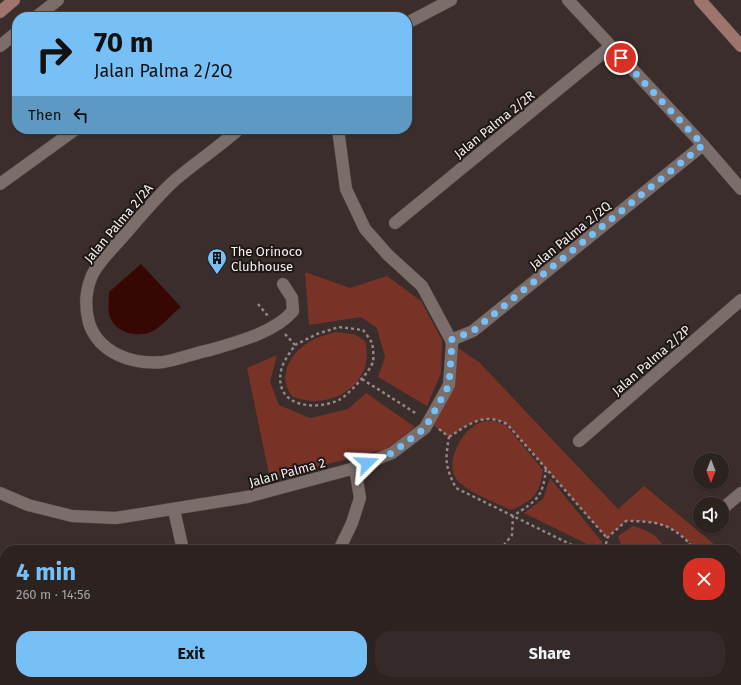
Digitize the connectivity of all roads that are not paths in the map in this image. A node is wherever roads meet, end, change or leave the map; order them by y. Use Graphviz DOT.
graph roads {
  1 [pos="14,0"];
  2 [pos="58,0"];
  3 [pos="450,0"];
  4 [pos="568,0"];
  5 [pos="700,0"];
  6 [pos="0,12"];
  7 [pos="42,12"];
  8 [pos="412,20"];
  9 [pos="12,36"];
  10 [pos="0,46"];
  11 [pos="741,46"];
  12 [pos="610,47"];
  13 [pos="69,134"];
  14 [pos="233,134"];
  15 [pos="339,134"];
  16 [pos="703,145"];
  17 [pos="0,184"];
  18 [pos="741,189"];
  19 [pos="395,223"];
  20 [pos="283,284"];
  21 [pos="741,300"];
  22 [pos="451,340"];
  23 [pos="579,441"];
  24 [pos="355,468"];
  25 [pos="0,493"];
  26 [pos="741,493"];
  27 [pos="729,503"];
  28 [pos="174,510"];
  29 [pos="182,545"];
  30 [pos="341,545"];
  1 -- 6 [label="street"];
  2 -- 7 [label="street"];
  3 -- 8 [label="street"];
  4 -- 12 [label="street"];
  5 -- 11 [label="street"];
  9 -- 10 [label="street"];
  12 -- 16 [label="street"];
  12 -- 19 [label="street, Jalan Palma 2/2R"];
  13 -- 17 [label="street"];
  14 -- 20 [label="street, Jalan Palma 2/2A"];
  15 -- 22 [label="street, Jalan Palma 2"];
  16 -- 18 [label="street"];
  16 -- 22 [label="street, Jalan Palma 2/2Q"];
  21 -- 23 [label="street, Jalan Palma 2/2P"];
  22 -- 24 [label="street, Jalan Palma 2"];
  24 -- 28 [label="street, Jalan Palma 2"];
  24 -- 30 [label="street"];
  25 -- 28 [label="street, Jalan Palma 2"];
  26 -- 27 [label="street"];
  28 -- 29 [label="street"];
}
